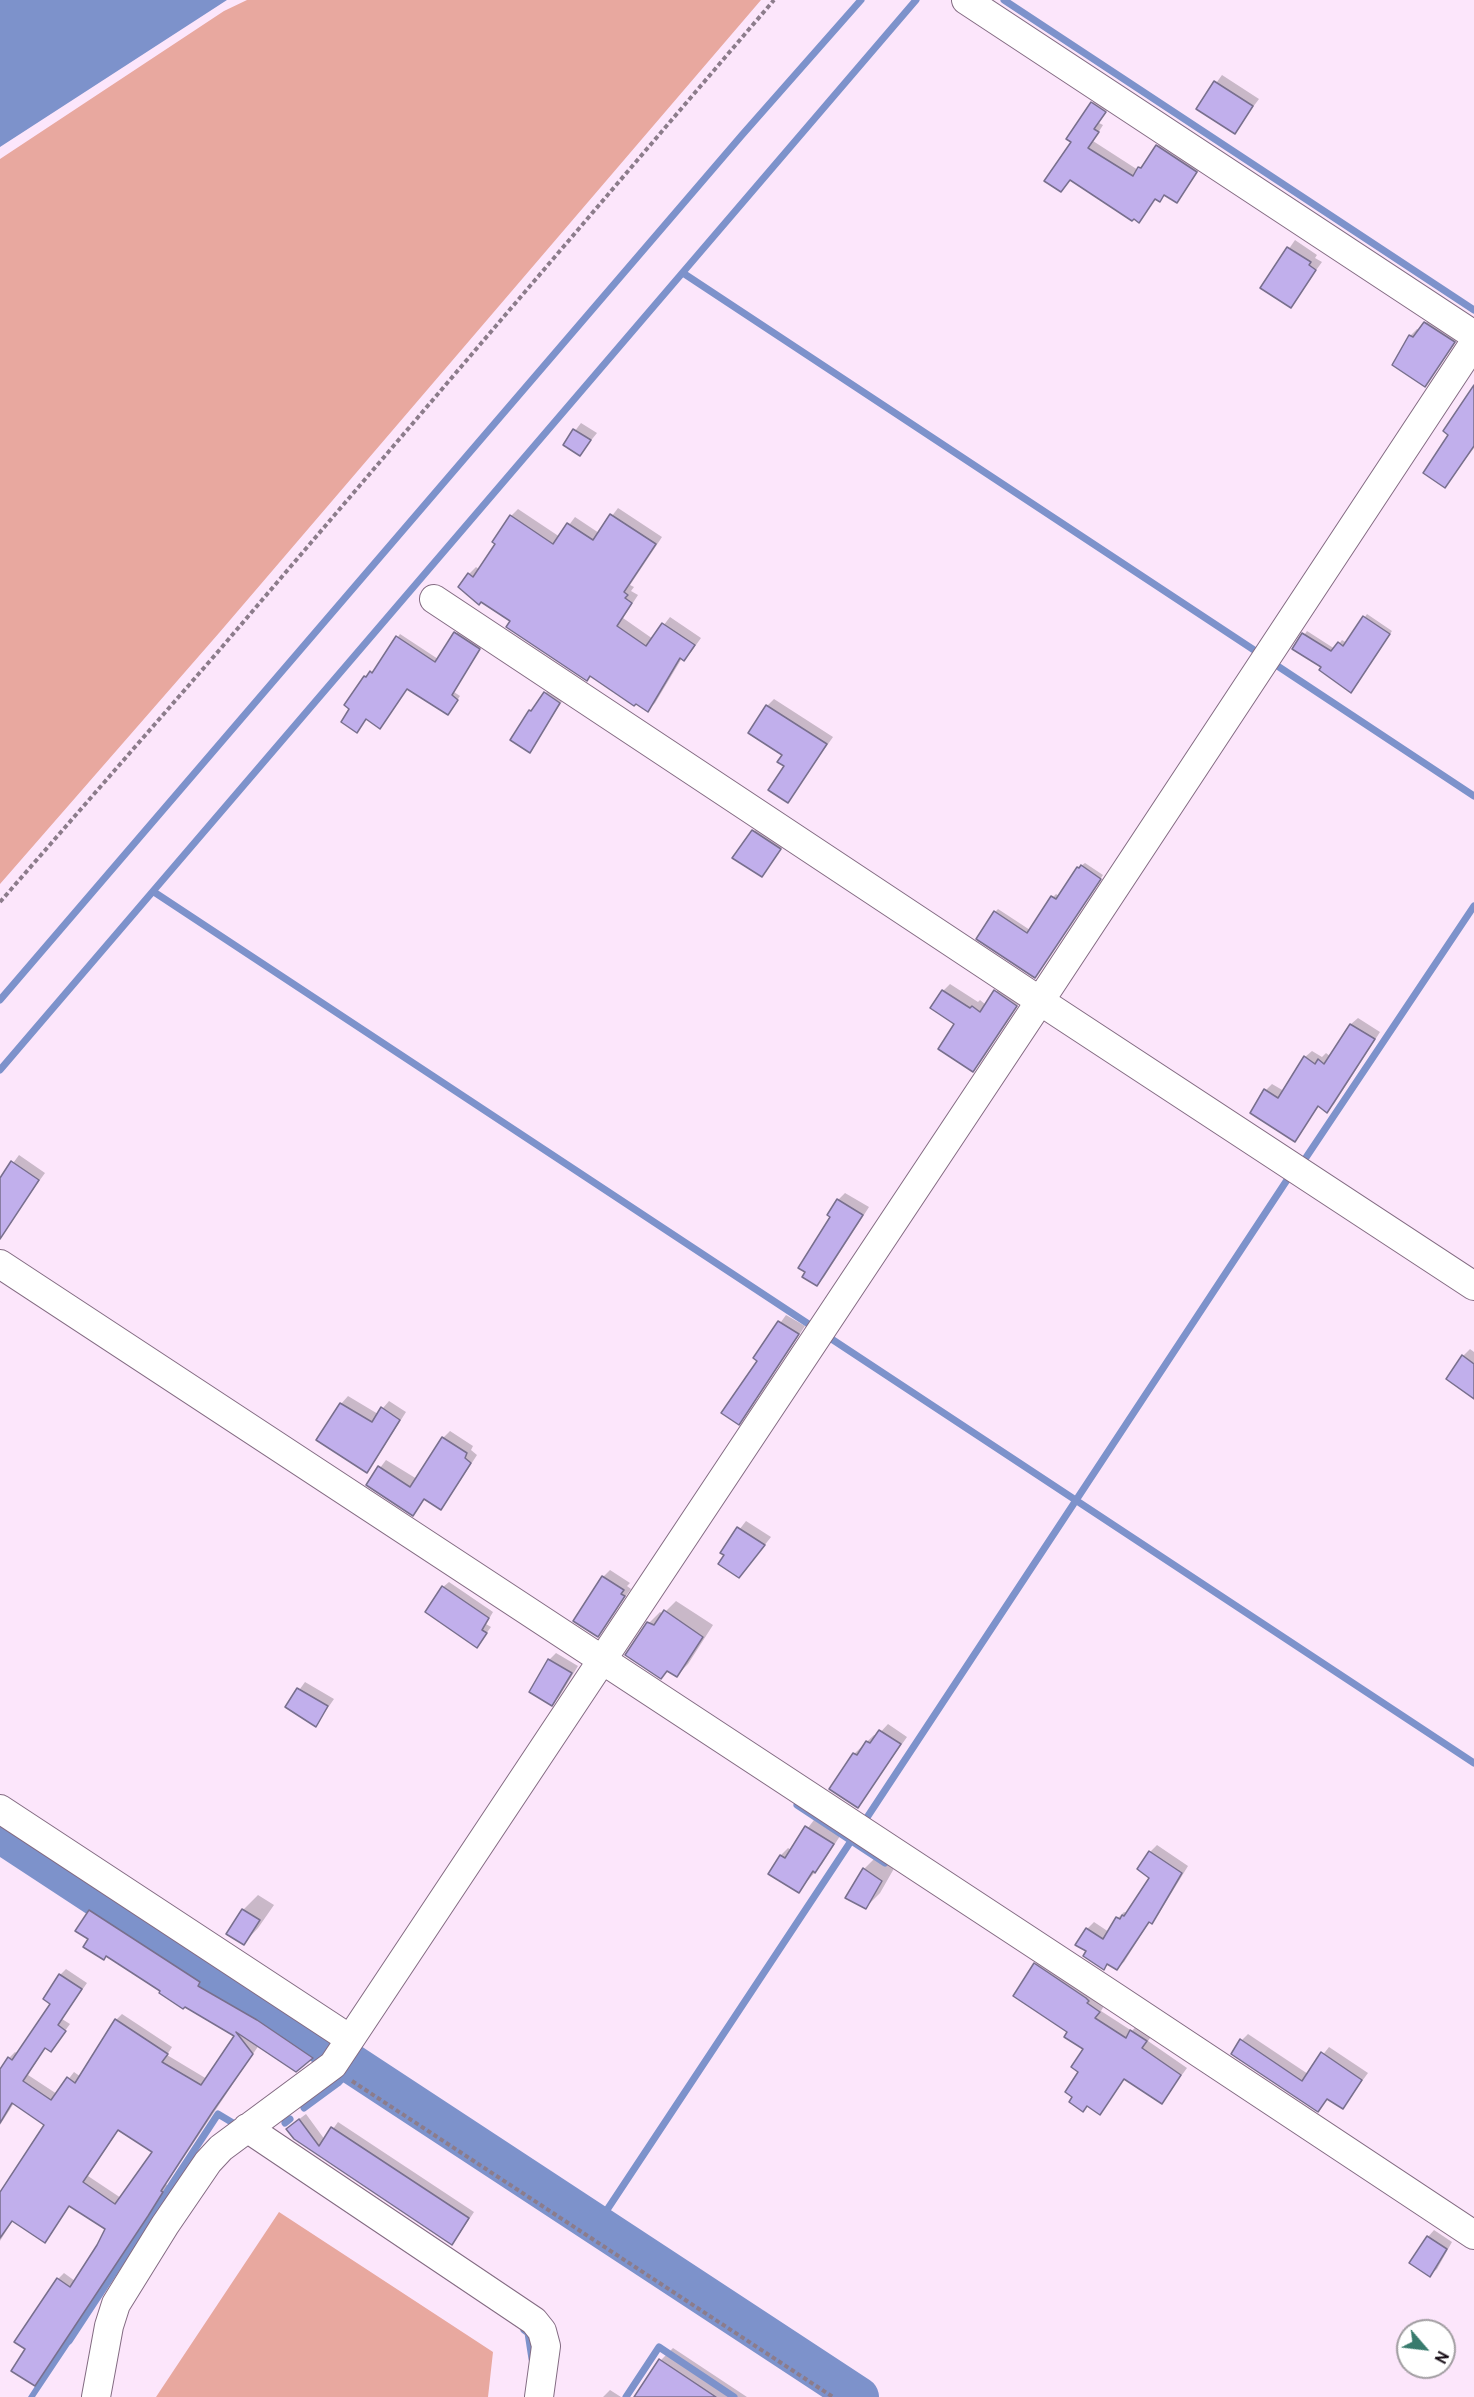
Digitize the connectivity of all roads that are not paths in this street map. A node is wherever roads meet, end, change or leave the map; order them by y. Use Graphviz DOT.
graph roads {
  1 [pos="966,0"];
  2 [pos="1474,334"];
  3 [pos="1474,343"];
  4 [pos="434,599"];
  5 [pos="1040,1001"];
  6 [pos="0,1264"];
  7 [pos="1474,1286"];
  8 [pos="597,1668"];
  9 [pos="0,1809"];
  10 [pos="344,2058"];
  11 [pos="247,2128"];
  12 [pos="1474,2235"];
  13 [pos="96,2397"];
  14 [pos="539,2397"];
  1 -- 2 [label="street"];
  3 -- 5 [label="street"];
  4 -- 5 [label="street"];
  5 -- 7 [label="street"];
  5 -- 8 [label="street"];
  6 -- 8 [label="street"];
  8 -- 10 [label="street"];
  8 -- 12 [label="street"];
  9 -- 10 [label="street"];
  10 -- 11 [label="street"];
  11 -- 13 [label="street"];
  11 -- 14 [label="street"];
}
